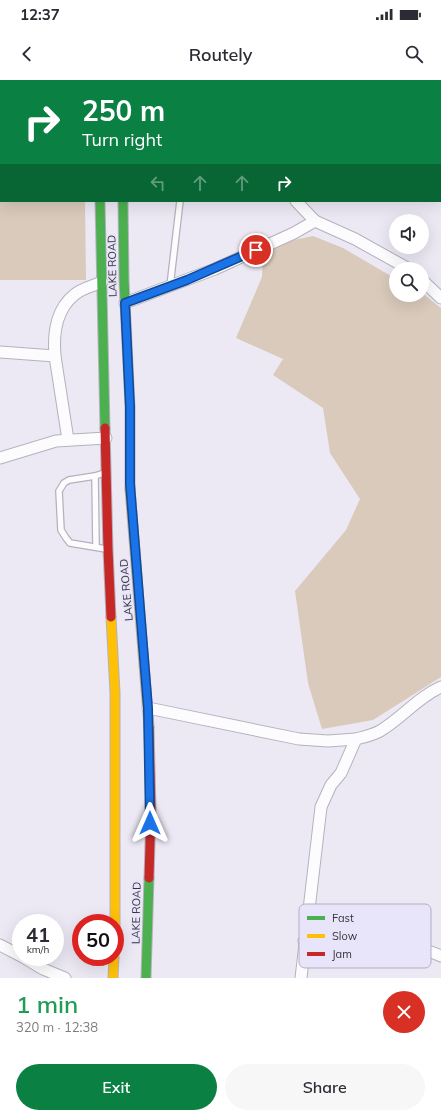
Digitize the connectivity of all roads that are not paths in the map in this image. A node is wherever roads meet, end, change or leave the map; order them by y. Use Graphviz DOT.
graph roads {
  1 [pos="100,202"];
  2 [pos="123,202"];
  3 [pos="180,202"];
  4 [pos="297,202"];
  5 [pos="315,221"];
  6 [pos="396,262"];
  7 [pos="102,282"];
  8 [pos="170,286"];
  9 [pos="429,287"];
  10 [pos="441,298"];
  11 [pos="125,303"];
  12 [pos="0,352"];
  13 [pos="55,356"];
  14 [pos="106,438"];
  15 [pos="68,440"];
  16 [pos="0,458"];
  17 [pos="107,472"];
  18 [pos="95,476"];
  19 [pos="96,546"];
  20 [pos="108,549"];
  21 [pos="441,686"];
  22 [pos="148,708"];
  23 [pos="356,739"];
  24 [pos="309,904"];
  25 [pos="115,914"];
  26 [pos="0,945"];
  27 [pos="12,951"];
  28 [pos="431,952"];
  29 [pos="441,956"];
  30 [pos="38,966"];
  31 [pos="114,966"];
  32 [pos="302,968"];
  33 [pos="65,978"];
  34 [pos="113,978"];
  35 [pos="146,978"];
  36 [pos="301,978"];
  1 -- 7 [label="main road, LAKE ROAD"];
  2 -- 11 [label="main road, LAKE ROAD"];
  3 -- 8 [label="lane"];
  4 -- 5 [label="street"];
  5 -- 6 [label="street"];
  5 -- 8 [label="street"];
  7 -- 13 [label="street"];
  7 -- 14 [label="main road, LAKE ROAD"];
  8 -- 11 [label="street"];
  9 -- 10 [label="street"];
  11 -- 22 [label="main road, LAKE ROAD"];
  12 -- 13 [label="street"];
  13 -- 15 [label="street"];
  14 -- 15 [label="street"];
  14 -- 17 [label="main road, LAKE ROAD"];
  15 -- 16 [label="street"];
  17 -- 18 [label="lane"];
  17 -- 20 [label="main road, LAKE ROAD"];
  18 -- 19 [label="lane"];
  18 -- 19 [label="lane"];
  19 -- 20 [label="lane"];
  20 -- 25 [label="main road, LAKE ROAD"];
  21 -- 23 [label="street"];
  22 -- 23 [label="street"];
  22 -- 35 [label="main road, LAKE ROAD"];
  23 -- 24 [label="street"];
  26 -- 27 [label="street"];
  28 -- 29 [label="street"];
  30 -- 33 [label="street"];
  31 -- 34 [label="main road"];
  32 -- 36 [label="street"];
}
